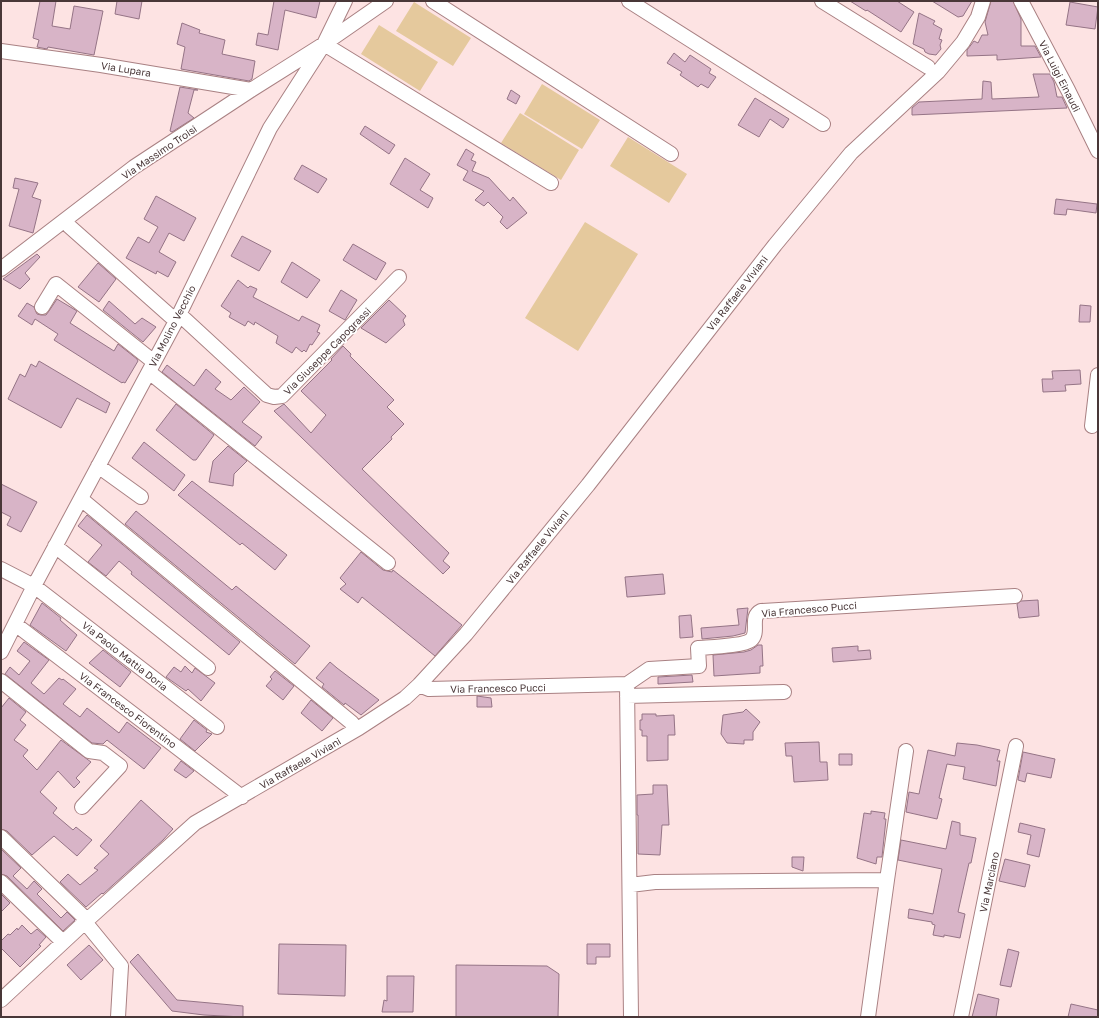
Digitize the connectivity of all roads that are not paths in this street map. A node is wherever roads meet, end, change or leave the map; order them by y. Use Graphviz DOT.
graph roads {
  1 [pos="345,1"];
  2 [pos="386,1"];
  3 [pos="433,1"];
  4 [pos="629,1"];
  5 [pos="822,1"];
  6 [pos="983,1"];
  7 [pos="1021,1"];
  8 [pos="324,44"];
  9 [pos="1,51"];
  10 [pos="928,67"];
  11 [pos="252,90"];
  12 [pos="823,124"];
  13 [pos="1098,152"];
  14 [pos="671,154"];
  15 [pos="551,183"];
  16 [pos="69,226"];
  17 [pos="1,269"];
  18 [pos="399,277"];
  19 [pos="42,307"];
  20 [pos="178,318"];
  21 [pos="152,367"];
  22 [pos="1098,375"];
  23 [pos="1092,426"];
  24 [pos="98,466"];
  25 [pos="141,497"];
  26 [pos="80,499"];
  27 [pos="56,546"];
  28 [pos="388,564"];
  29 [pos="1,569"];
  30 [pos="34,586"];
  31 [pos="1015,596"];
  32 [pos="15,624"];
  33 [pos="1,652"];
  34 [pos="208,668"];
  35 [pos="1,681"];
  36 [pos="418,685"];
  37 [pos="627,690"];
  38 [pos="784,692"];
  39 [pos="352,723"];
  40 [pos="217,727"];
  41 [pos="1016,746"];
  42 [pos="906,751"];
  43 [pos="242,797"];
  44 [pos="82,807"];
  45 [pos="1,837"];
  46 [pos="887,880"];
  47 [pos="1,882"];
  48 [pos="630,885"];
  49 [pos="86,921"];
  50 [pos="63,942"];
  51 [pos="1,1000"];
  52 [pos="118,1017"];
  53 [pos="631,1017"];
  54 [pos="868,1017"];
  55 [pos="960,1017"];
  1 -- 8 [label="street, Via Molino Vecchio"];
  2 -- 8 [label="street, Via Massimo Troisi"];
  3 -- 14 [label="street"];
  4 -- 12 [label="street"];
  5 -- 10 [label="street"];
  6 -- 36 [label="street, Via Raffaele Viviani"];
  7 -- 13 [label="street, Via Luigi Einaudi"];
  8 -- 11 [label="street, Via Massimo Troisi"];
  8 -- 15 [label="street"];
  8 -- 20 [label="street, Via Molino Vecchio"];
  9 -- 11 [label="street, Via Lupara"];
  11 -- 17 [label="street, Via Massimo Troisi"];
  16 -- 20 [label="street, Via Giuseppe Capograssi"];
  18 -- 20 [label="street, Via Giuseppe Capograssi"];
  19 -- 21 [label="street"];
  20 -- 21 [label="street, Via Molino Vecchio"];
  21 -- 24 [label="street, Via Molino Vecchio"];
  21 -- 28 [label="street"];
  22 -- 23 [label="street"];
  24 -- 25 [label="street"];
  24 -- 26 [label="street, Via Molino Vecchio"];
  26 -- 27 [label="street, Via Molino Vecchio"];
  26 -- 39 [label="street"];
  27 -- 30 [label="street, Via Molino Vecchio"];
  27 -- 34 [label="street"];
  29 -- 30 [label="street, Via Paolo Mattia Doria"];
  30 -- 32 [label="street, Via Molino Vecchio"];
  30 -- 40 [label="street, Via Paolo Mattia Doria"];
  31 -- 37 [label="street, Via Francesco Pucci"];
  32 -- 33 [label="street, Via Molino Vecchio"];
  32 -- 43 [label="street, Via Francesco Fiorentino"];
  35 -- 44 [label="street"];
  36 -- 37 [label="street, Via Francesco Pucci"];
  36 -- 43 [label="street, Via Raffaele Viviani"];
  37 -- 38 [label="street, Via Francesco Pucci"];
  37 -- 48 [label="street"];
  41 -- 55 [label="street, Via Marciano"];
  42 -- 46 [label="street"];
  43 -- 49 [label="street, Via Raffaele Viviani"];
  45 -- 49 [label="street"];
  46 -- 48 [label="street"];
  46 -- 54 [label="street"];
  47 -- 50 [label="street"];
  48 -- 53 [label="street"];
  49 -- 50 [label="street, Via Raffaele Viviani"];
  49 -- 52 [label="street"];
  50 -- 51 [label="street, Via Raffaele Viviani"];
}
